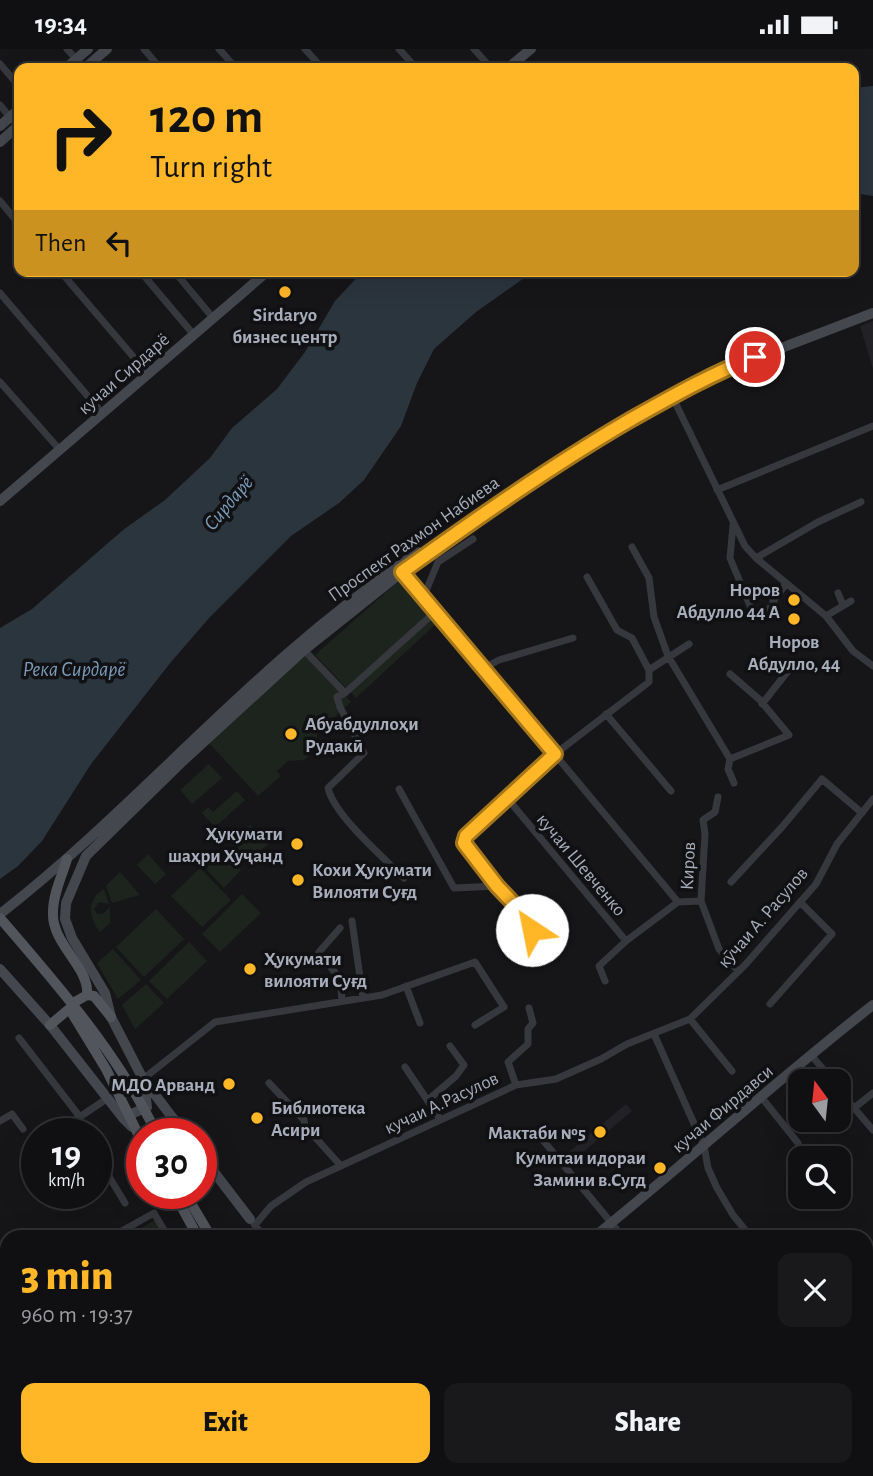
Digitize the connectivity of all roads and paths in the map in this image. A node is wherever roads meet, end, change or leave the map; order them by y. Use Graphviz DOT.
graph roads {
  1 [pos="67,49"];
  2 [pos="88,49"];
  3 [pos="107,49"];
  4 [pos="144,49"];
  5 [pos="219,49"];
  6 [pos="306,49"];
  7 [pos="399,49"];
  8 [pos="474,49"];
  9 [pos="531,49"];
  10 [pos="76,59"];
  11 [pos="71,63"];
  12 [pos="91,63"];
  13 [pos="156,63"];
  14 [pos="232,63"];
  15 [pos="317,63"];
  16 [pos="412,63"];
  17 [pos="487,63"];
  18 [pos="514,63"];
  19 [pos="0,64"];
  20 [pos="14,80"];
  21 [pos="0,105"];
  22 [pos="14,113"];
  23 [pos="10,117"];
  24 [pos="14,121"];
  25 [pos="0,126"];
  26 [pos="14,131"];
  27 [pos="0,142"];
  28 [pos="0,201"];
  29 [pos="14,218"];
  30 [pos="65,277"];
  31 [pos="145,277"];
  32 [pos="179,277"];
  33 [pos="257,277"];
  34 [pos="0,293"];
  35 [pos="873,307"];
  36 [pos="873,313"];
  37 [pos="214,319"];
  38 [pos="194,335"];
  39 [pos="149,374"];
  40 [pos="0,381"];
  41 [pos="673,396"];
  42 [pos="103,414"];
  43 [pos="873,426"];
  44 [pos="60,450"];
  45 [pos="717,490"];
  46 [pos="1,499"];
  47 [pos="861,502"];
  48 [pos="733,524"];
  49 [pos="473,538"];
  50 [pos="632,547"];
  51 [pos="756,558"];
  52 [pos="399,569"];
  53 [pos="587,577"];
  54 [pos="786,584"];
  55 [pos="838,593"];
  56 [pos="423,598"];
  57 [pos="435,612"];
  58 [pos="826,616"];
  59 [pos="573,638"];
  60 [pos="689,644"];
  61 [pos="304,650"];
  62 [pos="668,656"];
  63 [pos="873,666"];
  64 [pos="482,669"];
  65 [pos="649,670"];
  66 [pos="788,671"];
  67 [pos="730,674"];
  68 [pos="345,693"];
  69 [pos="762,704"];
  70 [pos="606,714"];
  71 [pos="555,754"];
  72 [pos="730,759"];
  73 [pos="734,783"];
  74 [pos="399,789"];
  75 [pos="671,791"];
  76 [pos="718,797"];
  77 [pos="507,798"];
  78 [pos="873,799"];
  79 [pos="862,813"];
  80 [pos="67,859"];
  81 [pos="80,871"];
  82 [pos="404,878"];
  83 [pos="732,883"];
  84 [pos="497,886"];
  85 [pos="701,901"];
  86 [pos="678,902"];
  87 [pos="800,902"];
  88 [pos="0,916"];
  89 [pos="352,921"];
  90 [pos="532,926"];
  91 [pos="340,928"];
  92 [pos="5,931"];
  93 [pos="626,941"];
  94 [pos="0,969"];
  95 [pos="738,971"];
  96 [pos="605,981"];
  97 [pos="406,986"];
  98 [pos="87,995"];
  99 [pos="363,997"];
  100 [pos="342,1000"];
  101 [pos="770,1004"];
  102 [pos="873,1005"];
  103 [pos="71,1006"];
  104 [pos="529,1008"];
  105 [pos="111,1017"];
  106 [pos="690,1019"];
  107 [pos="420,1023"];
  108 [pos="50,1025"];
  109 [pos="475,1025"];
  110 [pos="654,1034"];
  111 [pos="19,1038"];
  112 [pos="450,1046"];
  113 [pos="811,1055"];
  114 [pos="405,1067"];
  115 [pos="823,1069"];
  116 [pos="732,1071"];
  117 [pos="143,1079"];
  118 [pos="270,1083"];
  119 [pos="516,1085"];
  120 [pos="873,1093"];
  121 [pos="108,1098"];
  122 [pos="762,1098"];
  123 [pos="428,1100"];
  124 [pos="851,1103"];
  125 [pos="855,1108"];
  126 [pos="145,1109"];
  127 [pos="129,1115"];
  128 [pos="80,1117"];
  129 [pos="130,1118"];
  130 [pos="149,1118"];
  131 [pos="173,1118"];
  132 [pos="440,1119"];
  133 [pos="0,1121"];
  134 [pos="126,1121"];
  135 [pos="21,1126"];
  136 [pos="873,1130"];
  137 [pos="537,1133"];
  138 [pos="798,1143"];
  139 [pos="704,1146"];
  140 [pos="341,1166"];
  141 [pos="217,1176"];
  142 [pos="112,1181"];
  143 [pos="125,1203"];
  144 [pos="183,1209"];
  145 [pos="195,1209"];
  146 [pos="253,1222"];
  147 [pos="611,1223"];
  148 [pos="124,1230"];
  149 [pos="164,1230"];
  150 [pos="194,1230"];
  151 [pos="207,1230"];
  152 [pos="259,1230"];
  153 [pos="602,1230"];
  154 [pos="617,1230"];
  155 [pos="745,1230"];
  1 -- 10 [label="street"];
  2 -- 10 [label="main road"];
  3 -- 12 [label="main road"];
  4 -- 13 [label="street"];
  5 -- 14 [label="street"];
  6 -- 15 [label="street"];
  7 -- 16 [label="street"];
  8 -- 17 [label="street"];
  9 -- 18 [label="main road"];
  10 -- 11 [label="main road"];
  19 -- 20 [label="street"];
  21 -- 23 [label="street"];
  22 -- 23 [label="main road"];
  23 -- 24 [label="street"];
  23 -- 25 [label="main road"];
  26 -- 27 [label="main road"];
  28 -- 29 [label="street"];
  30 -- 39 [label="street"];
  31 -- 38 [label="street"];
  32 -- 37 [label="street"];
  33 -- 37 [label="main road, кучаи Сирдарё"];
  34 -- 42 [label="street"];
  35 -- 52 [label="main road, Проспект Рахмон Набиева"];
  36 -- 41 [label="main road, Проспект Рахмон Набиева"];
  37 -- 38 [label="main road, кучаи Сирдарё"];
  38 -- 39 [label="main road, кучаи Сирдарё"];
  39 -- 42 [label="main road, кучаи Сирдарё"];
  40 -- 44 [label="street"];
  41 -- 45 [label="street"];
  41 -- 52 [label="main road, Проспект Рахмон Набиева"];
  42 -- 44 [label="main road, кучаи Сирдарё"];
  43 -- 45 [label="street"];
  44 -- 46 [label="main road, кучаи Сирдарё"];
  45 -- 48 [label="street"];
  47 -- 51 [label="street"];
  48 -- 51 [label="street"];
  48 -- 54 [label="street"];
  49 -- 56 [label="street"];
  50 -- 62 [label="street"];
  51 -- 54 [label="street"];
  52 -- 56 [label="street"];
  52 -- 61 [label="main road, Проспект Рахмон Набиева"];
  52 -- 80 [label="main road, Проспект Рахмон Набиева"];
  53 -- 65 [label="street"];
  54 -- 58 [label="street"];
  55 -- 58 [label="street"];
  56 -- 57 [label="street"];
  57 -- 64 [label="street"];
  57 -- 68 [label="street"];
  58 -- 63 [label="street"];
  59 -- 64 [label="street"];
  60 -- 62 [label="street"];
  61 -- 68 [label="street"];
  61 -- 81 [label="main road, Проспект Рахмон Набиева"];
  62 -- 65 [label="street"];
  62 -- 72 [label="street"];
  64 -- 71 [label="street"];
  65 -- 70 [label="street"];
  66 -- 69 [label="street"];
  67 -- 69 [label="street"];
  68 -- 82 [label="street"];
  69 -- 72 [label="street"];
  70 -- 71 [label="street"];
  70 -- 75 [label="street"];
  71 -- 77 [label="street"];
  71 -- 86 [label="street"];
  72 -- 73 [label="street"];
  74 -- 84 [label="street"];
  76 -- 85 [label="street, Киров"];
  77 -- 84 [label="street"];
  77 -- 93 [label="street, кучаи Шевченко"];
  78 -- 79 [label="street, кӯчаи А. Расулов"];
  79 -- 83 [label="street"];
  79 -- 87 [label="street, кӯчаи А. Расулов"];
  80 -- 81 [label="main road"];
  80 -- 88 [label="main road, Проспект Рахмон Набиева"];
  80 -- 98 [label="main road"];
  81 -- 105 [label="main road, Проспект Рахмон Набиева"];
  84 -- 90 [label="street"];
  85 -- 86 [label="street"];
  85 -- 95 [label="street"];
  86 -- 93 [label="street"];
  87 -- 95 [label="street, кӯчаи А. Расулов"];
  87 -- 101 [label="street"];
  88 -- 92 [label="main road"];
  89 -- 99 [label="street"];
  91 -- 100 [label="street"];
  92 -- 103 [label="main road"];
  93 -- 96 [label="street, кучаи Шевченко"];
  94 -- 108 [label="main road"];
  95 -- 106 [label="street, кӯчаи А. Расулов"];
  97 -- 99 [label="street"];
  97 -- 107 [label="street"];
  97 -- 109 [label="street"];
  98 -- 103 [label="main road"];
  98 -- 105 [label="main road"];
  99 -- 100 [label="street"];
  100 -- 117 [label="street"];
  102 -- 113 [label="main road, кучаи Фирдавси"];
  103 -- 108 [label="main road"];
  103 -- 126 [label="main road"];
  103 -- 127 [label="main road"];
  104 -- 119 [label="street"];
  105 -- 117 [label="main road, Проспект Рахмон Набиева"];
  106 -- 110 [label="street, кӯчаи А. Расулов"];
  106 -- 116 [label="street"];
  108 -- 121 [label="main road"];
  110 -- 119 [label="street, кучаи А.Расулов"];
  110 -- 139 [label="street"];
  111 -- 128 [label="street"];
  112 -- 123 [label="street"];
  113 -- 115 [label="street"];
  113 -- 122 [label="main road, кучаи Фирдавси"];
  114 -- 123 [label="street"];
  117 -- 126 [label="main road"];
  117 -- 131 [label="main road"];
  118 -- 140 [label="street"];
  119 -- 132 [label="street, кучаи А.Расулов"];
  120 -- 125 [label="street"];
  121 -- 128 [label="street"];
  121 -- 134 [label="main road"];
  122 -- 138 [label="street"];
  122 -- 139 [label="main road, кучаи Фирдавси"];
  123 -- 132 [label="street"];
  124 -- 125 [label="street"];
  125 -- 136 [label="street"];
  126 -- 127 [label="main road"];
  126 -- 130 [label="main road"];
  127 -- 129 [label="main road"];
  132 -- 140 [label="street, кучаи А.Расулов"];
  133 -- 135 [label="street"];
  137 -- 147 [label="street"];
  139 -- 147 [label="main road, кучаи Фирдавси"];
  139 -- 155 [label="street"];
  140 -- 146 [label="street, кучаи А.Расулов"];
  141 -- 146 [label="main road"];
  142 -- 143 [label="street"];
  144 -- 150 [label="main road"];
  145 -- 151 [label="main road"];
  146 -- 152 [label="street"];
  147 -- 153 [label="main road, кучаи Фирдавси"];
  147 -- 154 [label="street"];
  148 -- 149 [label="street"];
}
